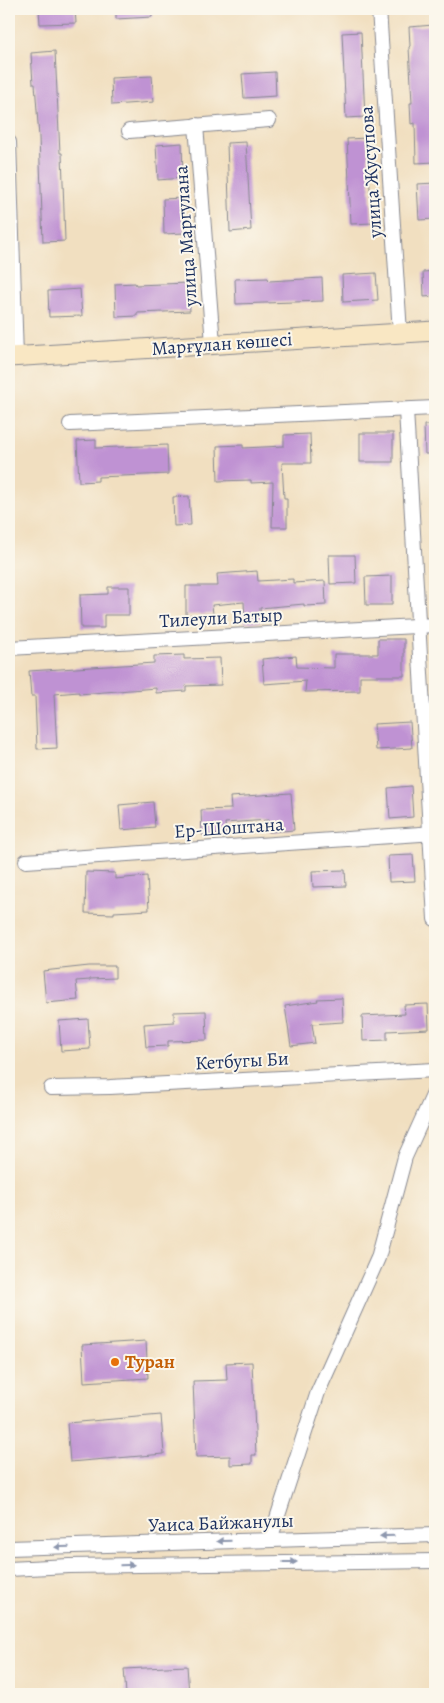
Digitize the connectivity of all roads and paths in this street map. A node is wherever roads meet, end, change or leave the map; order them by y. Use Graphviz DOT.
graph roads {
  1 [pos="379,9"];
  2 [pos="269,120"];
  3 [pos="196,125"];
  4 [pos="129,131"];
  5 [pos="9,142"];
  6 [pos="435,331"];
  7 [pos="400,333"];
  8 [pos="213,344"];
  9 [pos="12,357"];
  10 [pos="435,408"];
  11 [pos="406,410"];
  12 [pos="70,424"];
  13 [pos="435,625"];
  14 [pos="418,626"];
  15 [pos="9,648"];
  16 [pos="432,833"];
  17 [pos="26,861"];
  18 [pos="435,919"];
  19 [pos="435,1070"];
  20 [pos="51,1088"];
  21 [pos="435,1091"];
  22 [pos="435,1534"];
  23 [pos="270,1540"];
  24 [pos="9,1548"];
  25 [pos="435,1560"];
  26 [pos="9,1570"];
  1 -- 7 [label="street, улица Жусупова"];
  2 -- 3 [label="street"];
  3 -- 4 [label="street"];
  3 -- 8 [label="street, улица Маргулана"];
  5 -- 9 [label="street"];
  6 -- 7 [label="main road, Марғұлан көшесі"];
  7 -- 8 [label="main road, Марғұлан көшесі"];
  8 -- 9 [label="main road, Марғұлан көшесі"];
  10 -- 11 [label="street"];
  11 -- 12 [label="street"];
  11 -- 14 [label="street"];
  13 -- 14 [label="street, Тилеули Батыр"];
  14 -- 15 [label="street, Тилеули Батыр"];
  14 -- 16 [label="street"];
  16 -- 17 [label="street, Ер-Шоштана"];
  16 -- 18 [label="street"];
  19 -- 20 [label="street, Кетбугы Би"];
  21 -- 23 [label="street"];
  22 -- 23 [label="street, Уаиса Байжанулы, one-way"];
  23 -- 24 [label="street, Уаиса Байжанулы, one-way"];
  26 -- 25 [label="street, one-way"];
}
